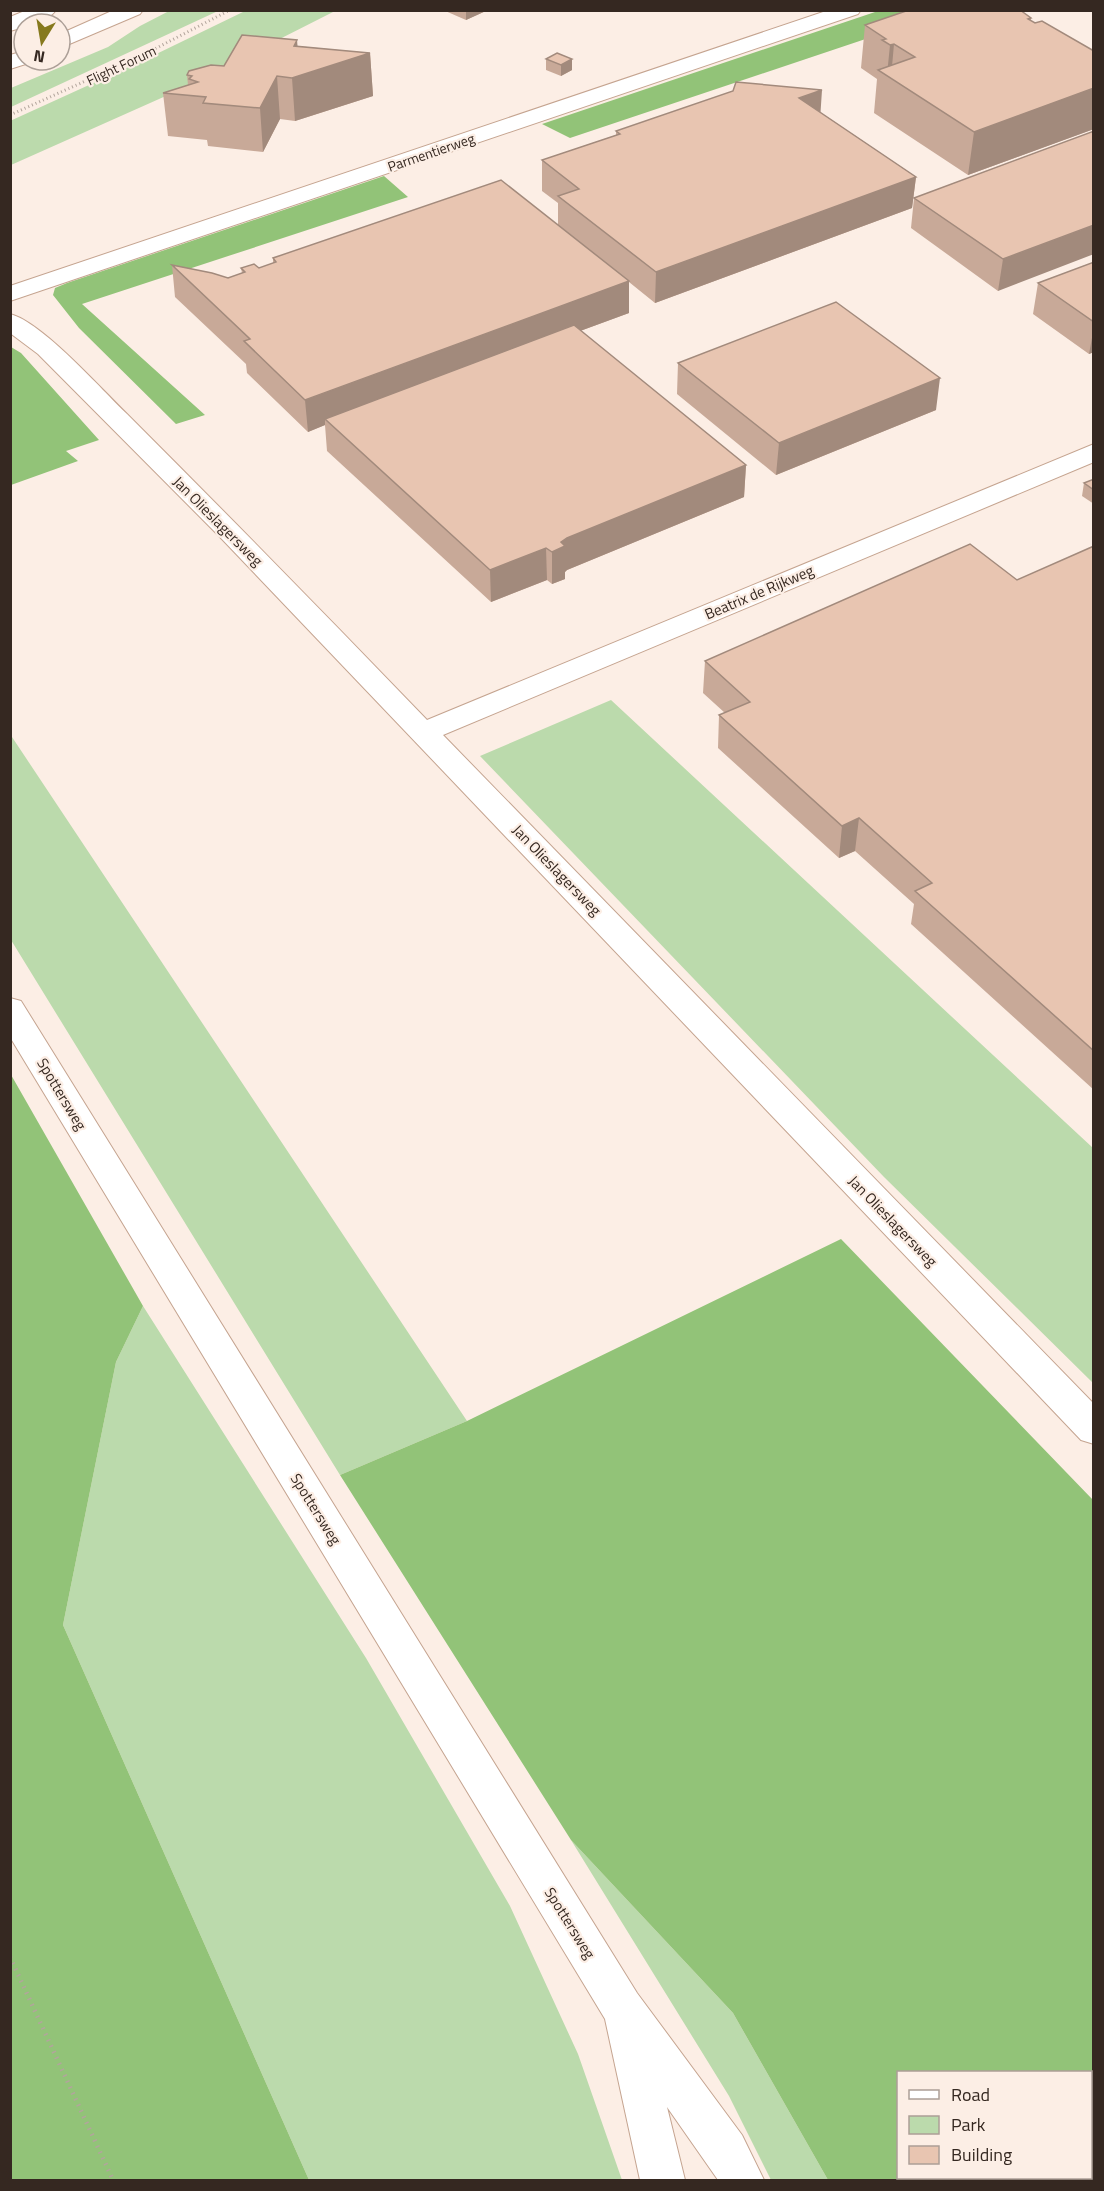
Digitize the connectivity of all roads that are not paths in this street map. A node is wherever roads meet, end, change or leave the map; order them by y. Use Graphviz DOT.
graph roads {
  1 [pos="46,10"];
  2 [pos="133,10"];
  3 [pos="852,10"];
  4 [pos="10,25"];
  5 [pos="72,37"];
  6 [pos="10,294"];
  7 [pos="10,321"];
  8 [pos="1094,452"];
  9 [pos="424,732"];
  10 [pos="10,1009"];
  11 [pos="1094,1429"];
  12 [pos="622,2008"];
  13 [pos="662,2181"];
  14 [pos="742,2181"];
  1 -- 4 [label="street"];
  2 -- 5 [label="street"];
  3 -- 6 [label="street, Parmentierweg"];
  7 -- 9 [label="street, Jan Olieslagersweg"];
  8 -- 9 [label="street, Beatrix de Rijkweg"];
  9 -- 11 [label="street, Jan Olieslagersweg"];
  10 -- 12 [label="street, Spottersweg"];
  12 -- 13 [label="street, Spottersweg"];
  12 -- 14 [label="street, Spottersweg"];
}
